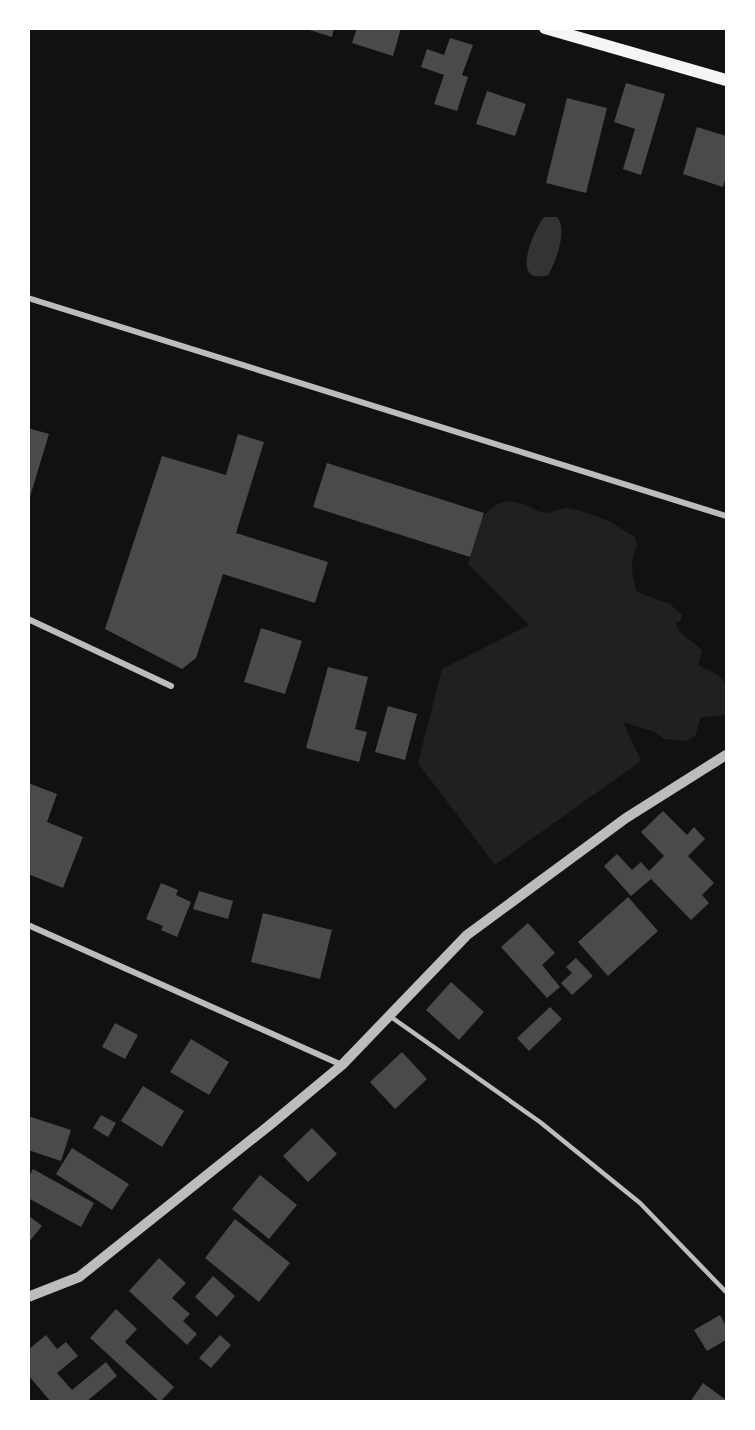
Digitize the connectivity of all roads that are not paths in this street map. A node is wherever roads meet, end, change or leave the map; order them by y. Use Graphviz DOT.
graph roads {
  1 [pos="544,28"];
  2 [pos="726,80"];
  3 [pos="28,298"];
  4 [pos="726,516"];
  5 [pos="28,619"];
  6 [pos="171,686"];
  7 [pos="726,754"];
  8 [pos="28,925"];
  9 [pos="389,1016"];
  10 [pos="342,1065"];
  11 [pos="726,1292"];
  12 [pos="28,1297"];
  1 -- 2 [label="main road"];
  3 -- 4 [label="street"];
  5 -- 6 [label="street"];
  7 -- 9 [label="street"];
  8 -- 10 [label="street"];
  9 -- 10 [label="street"];
  9 -- 11 [label="lane"];
  10 -- 12 [label="street"];
}
